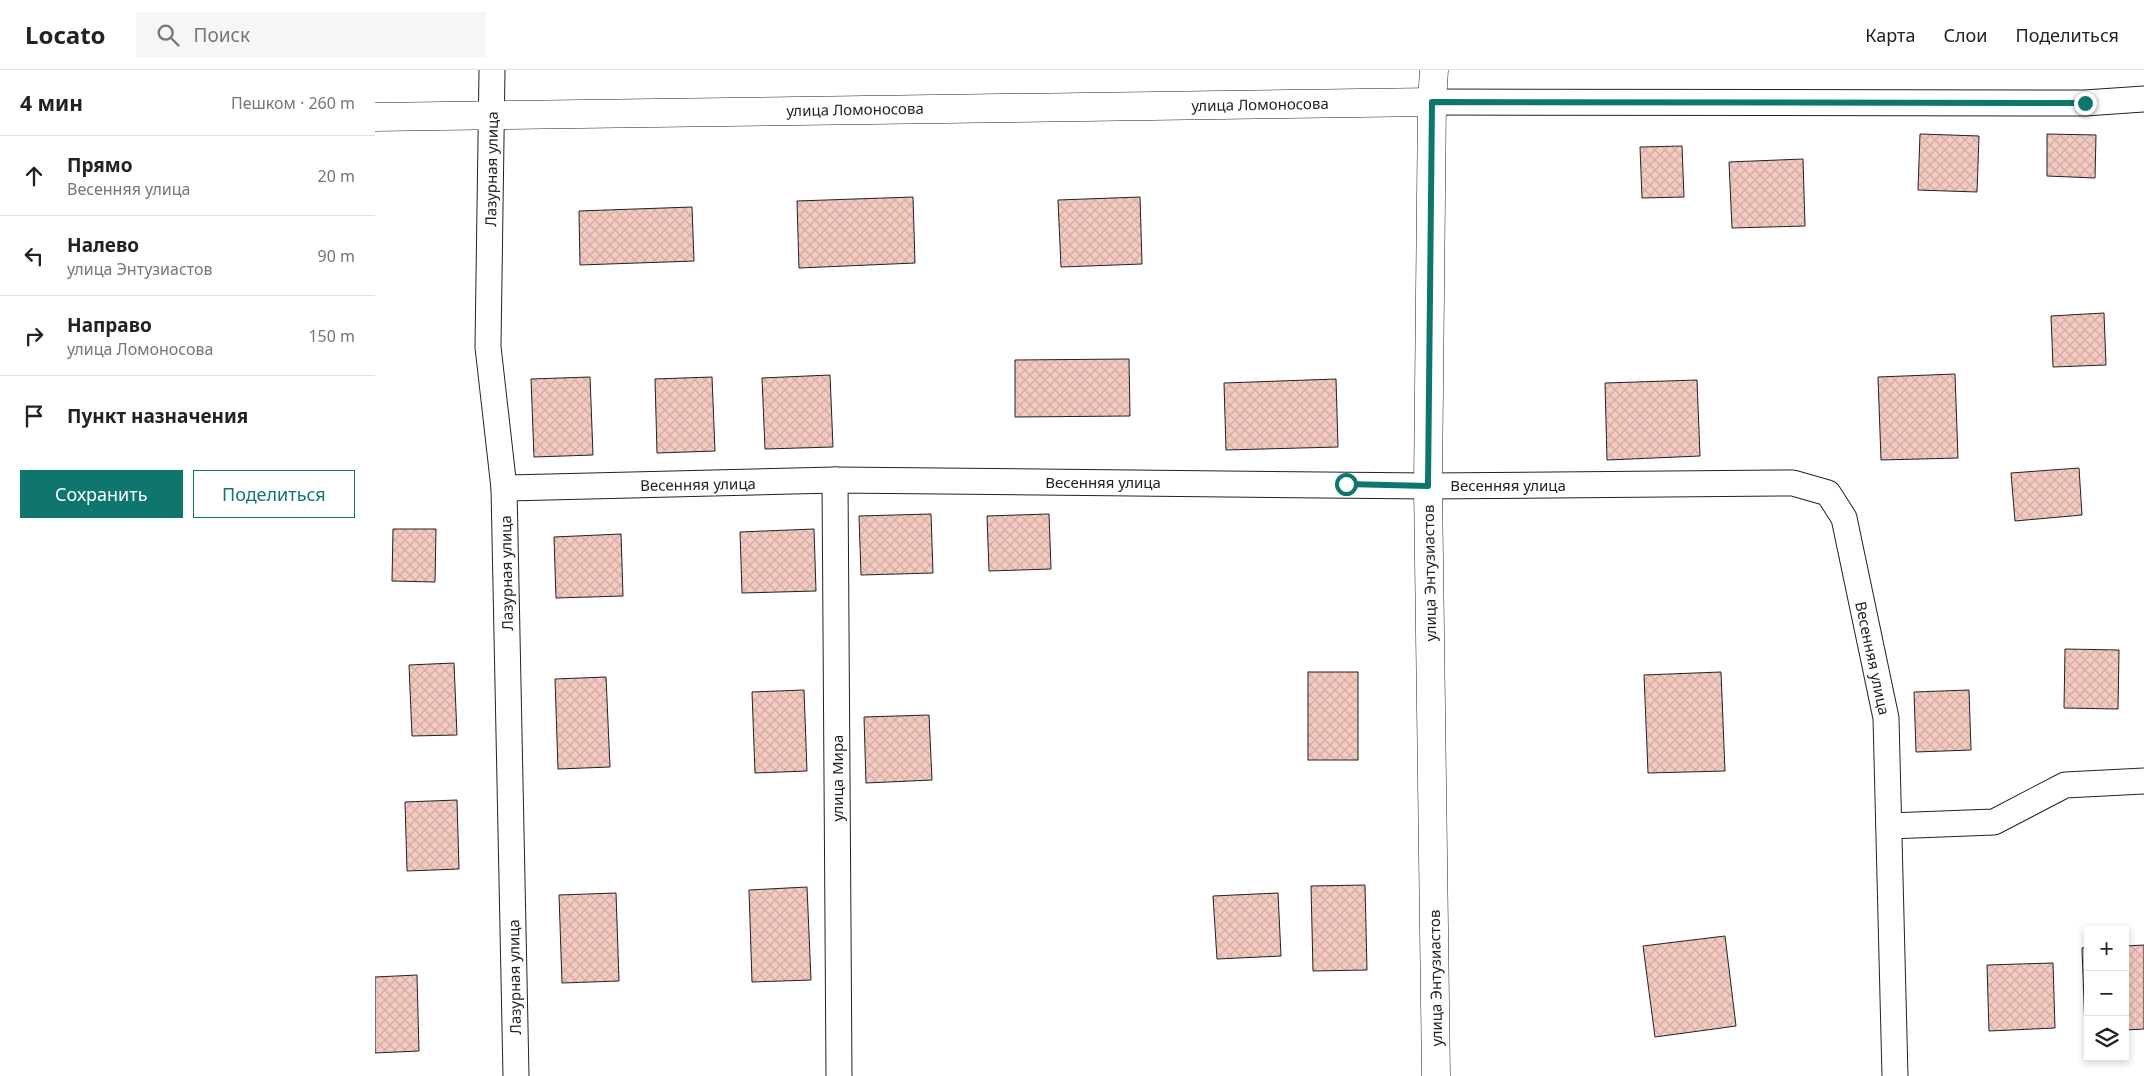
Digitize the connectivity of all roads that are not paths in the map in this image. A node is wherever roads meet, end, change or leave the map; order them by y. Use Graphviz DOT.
graph roads {
  1 [pos="492,70"];
  2 [pos="1434,70"];
  3 [pos="2144,99"];
  4 [pos="1432,102"];
  5 [pos="493,115"];
  6 [pos="375,117"];
  7 [pos="835,480"];
  8 [pos="1428,486"];
  9 [pos="504,488"];
  10 [pos="2144,781"];
  11 [pos="1889,826"];
  12 [pos="516,1076"];
  13 [pos="839,1076"];
  14 [pos="1436,1076"];
  15 [pos="1895,1076"];
  1 -- 5 [label="street, Лазурная улица"];
  2 -- 4 [label="street, улица Энтузиастов"];
  3 -- 4 [label="street, улица Ломоносова"];
  4 -- 5 [label="street, улица Ломоносова"];
  4 -- 8 [label="street, улица Энтузиастов"];
  5 -- 6 [label="street, улица Ломоносова"];
  5 -- 9 [label="street, Лазурная улица"];
  7 -- 8 [label="street, Весенняя улица"];
  7 -- 9 [label="street, Весенняя улица"];
  7 -- 13 [label="street, улица Мира"];
  8 -- 11 [label="street, Весенняя улица"];
  8 -- 14 [label="street, улица Энтузиастов"];
  9 -- 12 [label="street, Лазурная улица"];
  10 -- 11 [label="street"];
  11 -- 15 [label="street, Весенняя улица"];
}
